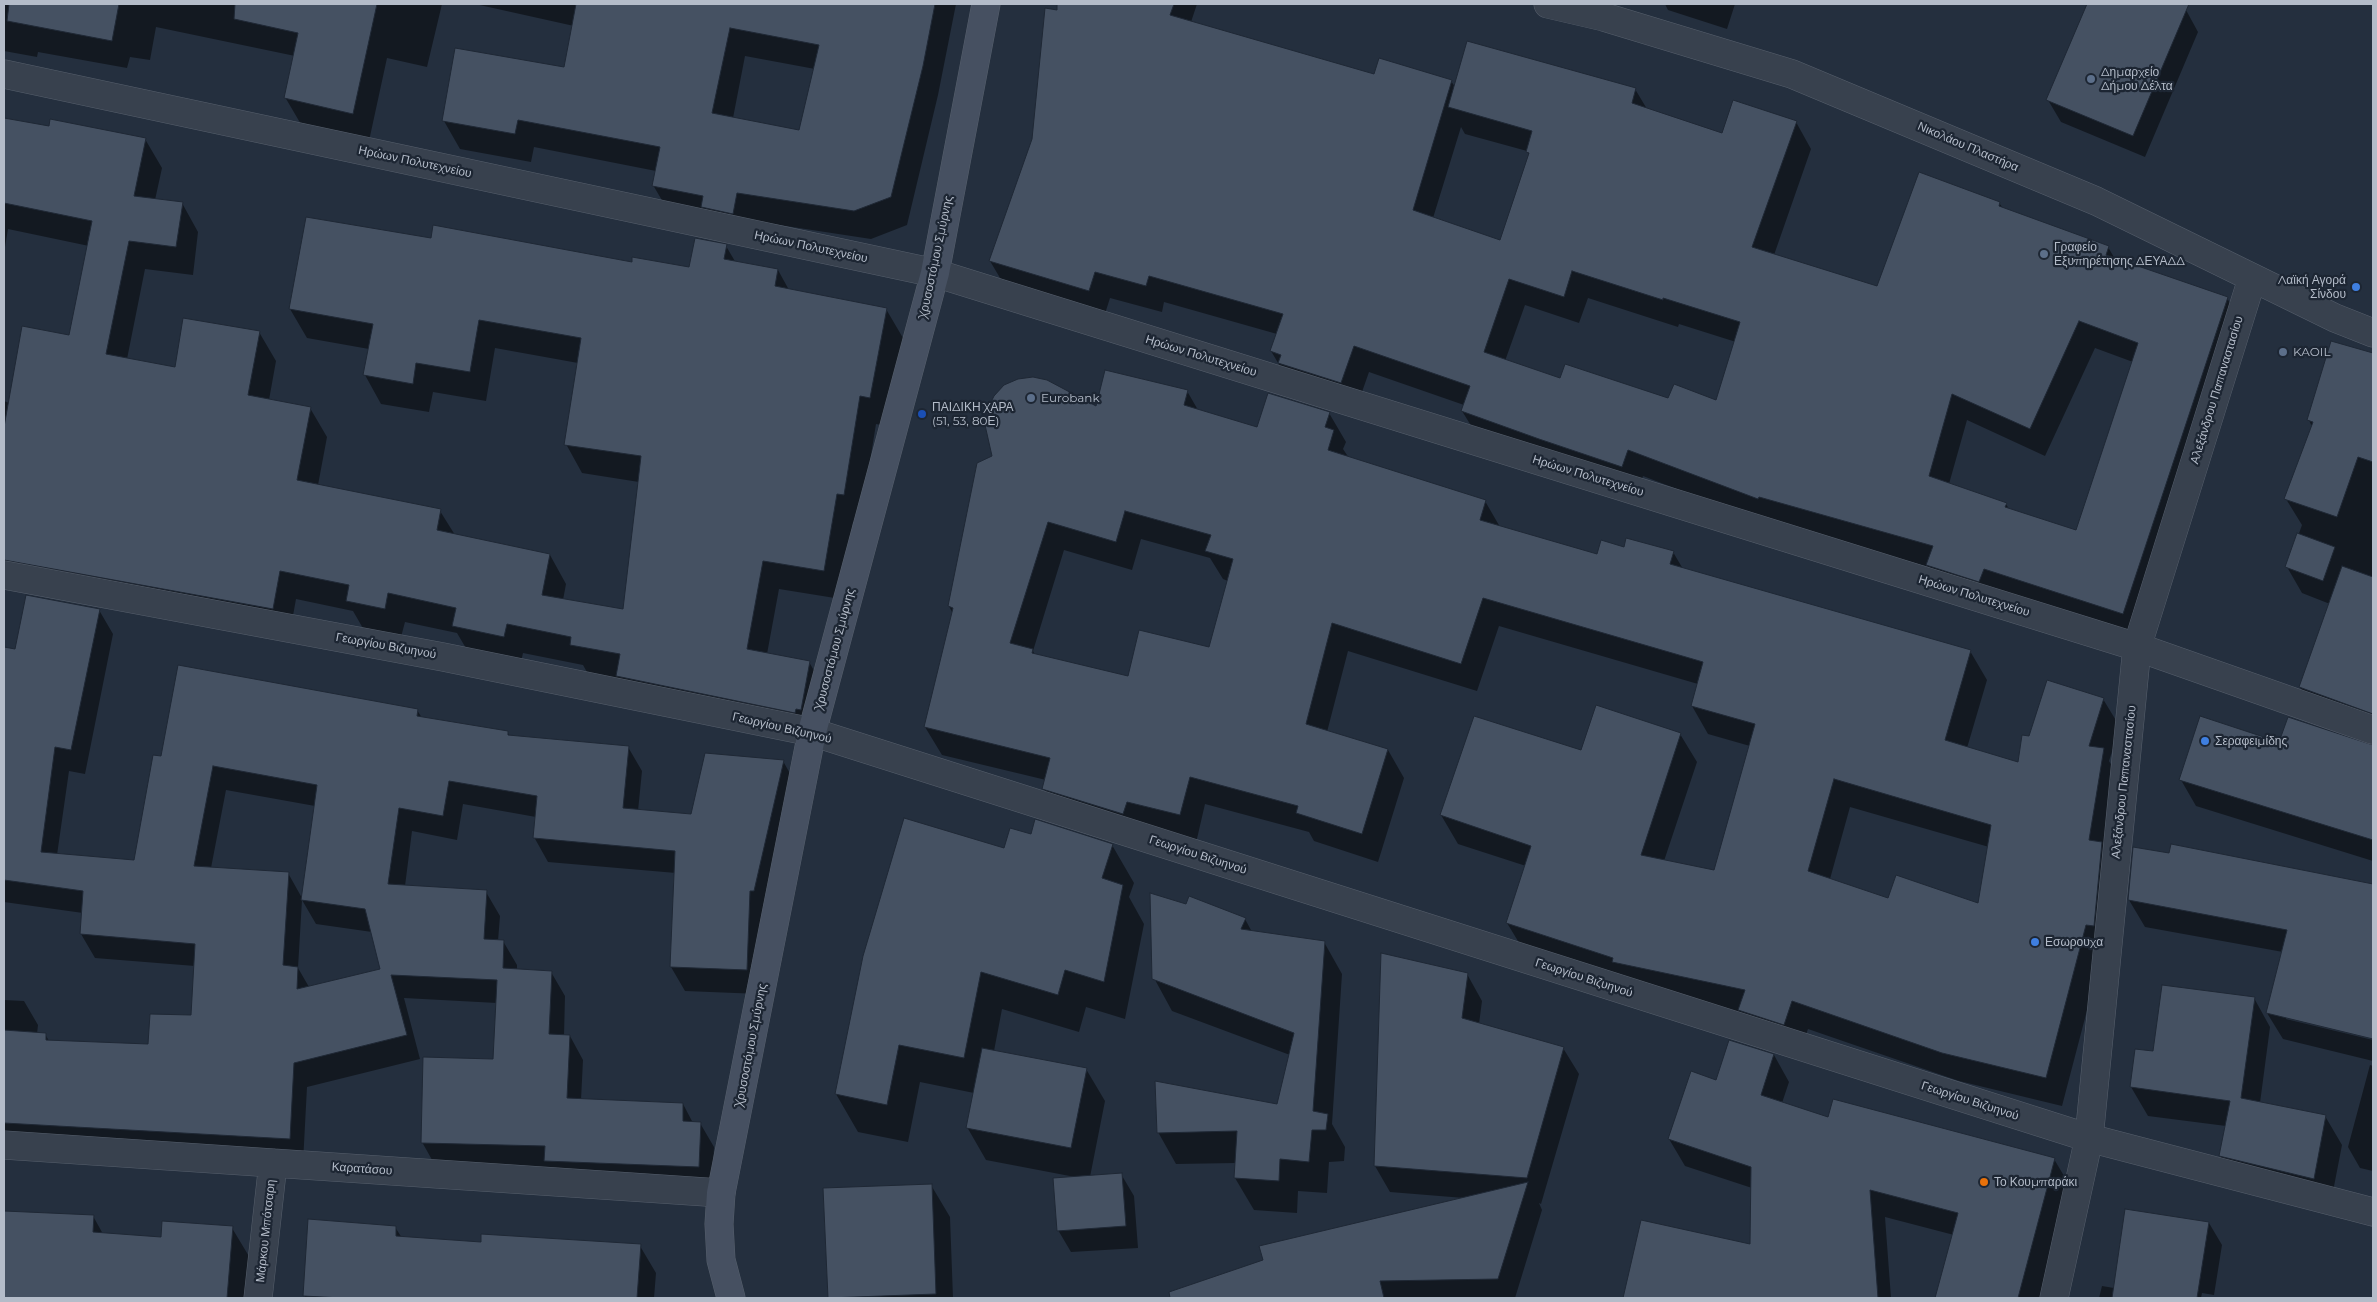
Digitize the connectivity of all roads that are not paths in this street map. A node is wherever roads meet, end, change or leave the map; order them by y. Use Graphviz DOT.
graph roads {
  1 [pos="986,4"];
  2 [pos="1548,4"];
  3 [pos="4,74"];
  4 [pos="935,273"];
  5 [pos="2252,279"];
  6 [pos="2373,333"];
  7 [pos="4,575"];
  8 [pos="2137,646"];
  9 [pos="2373,730"];
  10 [pos="812,732"];
  11 [pos="2089,1138"];
  12 [pos="4,1145"];
  13 [pos="273,1163"];
  14 [pos="721,1192"];
  15 [pos="2373,1212"];
  16 [pos="258,1298"];
  17 [pos="731,1298"];
  18 [pos="2054,1298"];
  1 -- 4 [label="street, Χρυσοστόμου Σμύρνης"];
  2 -- 5 [label="street, Νικολάου Πλαστήρα"];
  3 -- 4 [label="street, Ηρώων Πολυτεχνείου"];
  4 -- 8 [label="street, Ηρώων Πολυτεχνείου"];
  4 -- 10 [label="street, Χρυσοστόμου Σμύρνης"];
  5 -- 6 [label="street, Νικολάου Πλαστήρα"];
  5 -- 8 [label="street, Αλεξάνδρου Παπαναστασίου"];
  7 -- 10 [label="street, Γεωργίου Βιζυηνού"];
  8 -- 9 [label="street, Ηρώων Πολυτεχνείου"];
  8 -- 11 [label="street, Αλεξάνδρου Παπαναστασίου"];
  10 -- 11 [label="street, Γεωργίου Βιζυηνού"];
  10 -- 14 [label="street, Χρυσοστόμου Σμύρνης"];
  11 -- 15 [label="street, Γεωργίου Βιζυηνού"];
  11 -- 18 [label="street, Αλεξάνδρου Παπαναστασίου"];
  12 -- 13 [label="street, Καρατάσου"];
  13 -- 14 [label="street, Καρατάσου"];
  13 -- 16 [label="street, Μάρκου Μπότσαρη"];
  14 -- 17 [label="street, Χρυσοστόμου Σμύρνης"];
}
